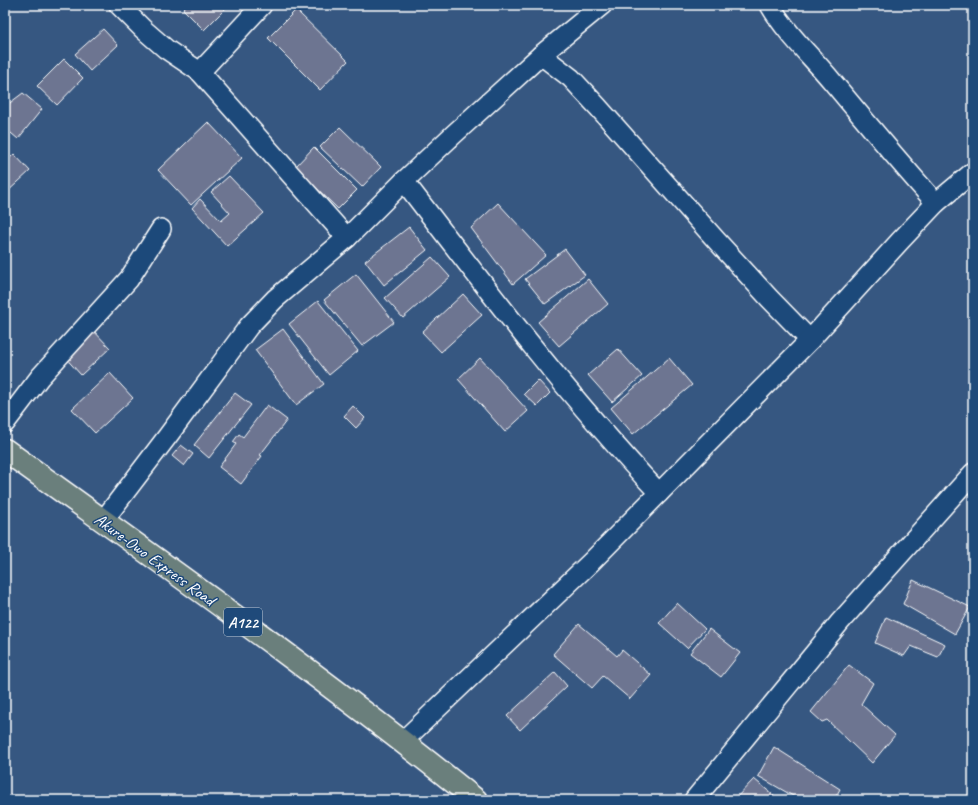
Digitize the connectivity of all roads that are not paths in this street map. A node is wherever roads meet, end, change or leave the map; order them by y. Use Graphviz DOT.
graph roads {
  1 [pos="119,5"];
  2 [pos="262,5"];
  3 [pos="602,5"];
  4 [pos="770,5"];
  5 [pos="542,55"];
  6 [pos="200,72"];
  7 [pos="973,172"];
  8 [pos="404,180"];
  9 [pos="936,203"];
  10 [pos="161,229"];
  11 [pos="347,238"];
  12 [pos="810,340"];
  13 [pos="5,423"];
  14 [pos="5,450"];
  15 [pos="973,473"];
  16 [pos="659,493"];
  17 [pos="103,520"];
  18 [pos="403,741"];
  19 [pos="476,800"];
  20 [pos="694,800"];
  1 -- 6 [label="street"];
  2 -- 6 [label="street"];
  3 -- 5 [label="street"];
  4 -- 9 [label="street"];
  5 -- 8 [label="street"];
  5 -- 12 [label="street"];
  6 -- 11 [label="street"];
  7 -- 9 [label="street"];
  8 -- 11 [label="street"];
  8 -- 16 [label="street"];
  9 -- 12 [label="street"];
  10 -- 13 [label="street"];
  11 -- 17 [label="street"];
  12 -- 16 [label="street"];
  14 -- 17 [label="highway, Akure-Owo Express Road / A122"];
  15 -- 20 [label="street"];
  16 -- 18 [label="street"];
  17 -- 18 [label="highway, Akure-Owo Express Road / A122"];
  18 -- 19 [label="highway, Akure-Owo Express Road / A122"];
}
